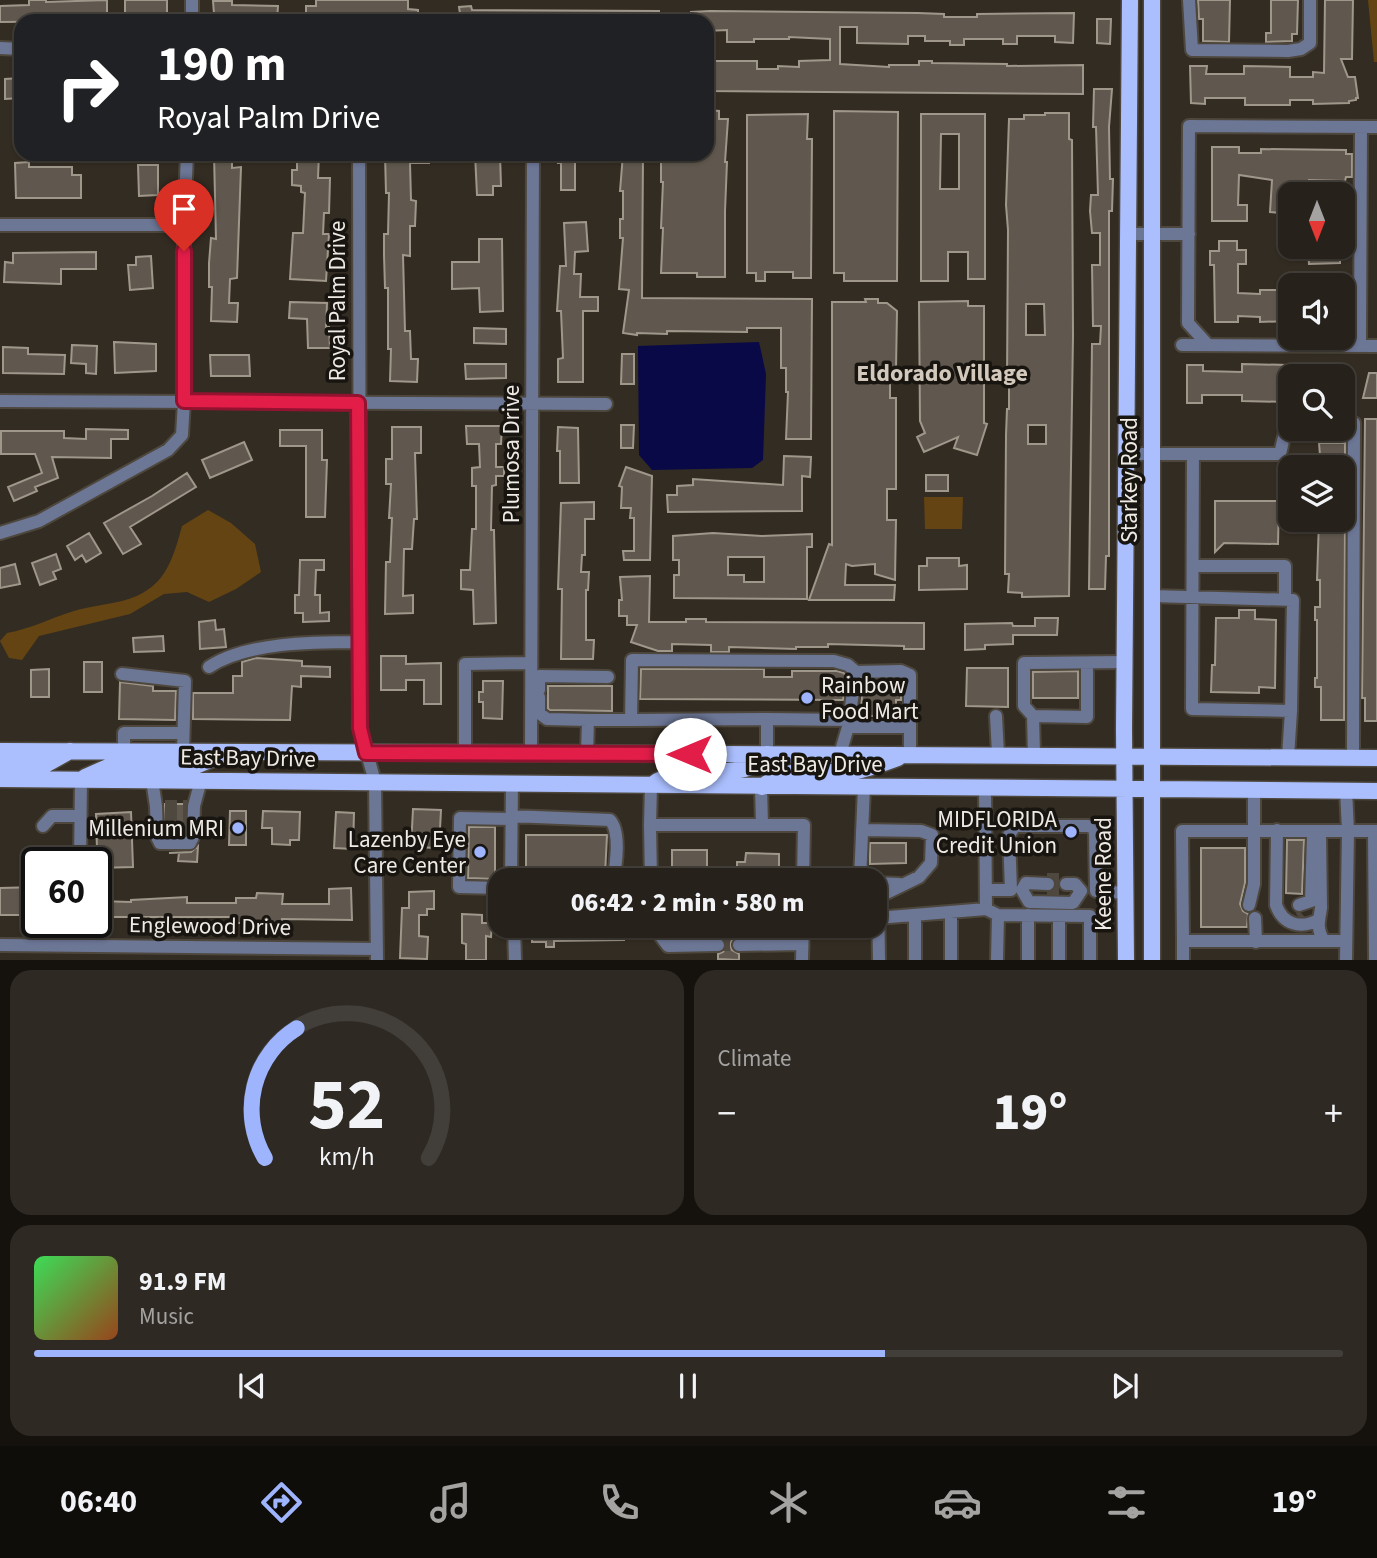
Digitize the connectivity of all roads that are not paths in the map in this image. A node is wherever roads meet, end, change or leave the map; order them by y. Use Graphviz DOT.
graph roads {
  1 [pos="1130,0"];
  2 [pos="1152,0"];
  3 [pos="1189,0"];
  4 [pos="1310,0"];
  5 [pos="1361,127"];
  6 [pos="1377,127"];
  7 [pos="187,161"];
  8 [pos="359,161"];
  9 [pos="533,161"];
  10 [pos="0,225"];
  11 [pos="184,225"];
  12 [pos="1128,234"];
  13 [pos="1150,234"];
  14 [pos="1189,234"];
  15 [pos="1182,345"];
  16 [pos="1208,345"];
  17 [pos="1360,345"];
  18 [pos="1377,345"];
  19 [pos="0,401"];
  20 [pos="184,401"];
  21 [pos="358,403"];
  22 [pos="533,404"];
  23 [pos="606,404"];
  24 [pos="1283,441"];
  25 [pos="1354,441"];
  26 [pos="1126,454"];
  27 [pos="1152,454"];
  28 [pos="1193,454"];
  29 [pos="0,533"];
  30 [pos="1193,566"];
  31 [pos="1152,596"];
  32 [pos="1193,597"];
  33 [pos="1285,599"];
  34 [pos="359,642"];
  35 [pos="1125,662"];
  36 [pos="531,663"];
  37 [pos="1087,663"];
  38 [pos="209,667"];
  39 [pos="856,672"];
  40 [pos="122,674"];
  41 [pos="608,677"];
  42 [pos="535,693"];
  43 [pos="1291,710"];
  44 [pos="996,716"];
  45 [pos="1033,716"];
  46 [pos="767,719"];
  47 [pos="588,720"];
  48 [pos="631,720"];
  49 [pos="848,724"];
  50 [pos="910,727"];
  51 [pos="183,733"];
  52 [pos="0,751"];
  53 [pos="70,751"];
  54 [pos="124,751"];
  55 [pos="183,752"];
  56 [pos="228,752"];
  57 [pos="366,753"];
  58 [pos="465,754"];
  59 [pos="531,754"];
  60 [pos="587,754"];
  61 [pos="767,754"];
  62 [pos="840,754"];
  63 [pos="910,754"];
  64 [pos="998,754"];
  65 [pos="1034,754"];
  66 [pos="1125,755"];
  67 [pos="1151,756"];
  68 [pos="1288,757"];
  69 [pos="1353,758"];
  70 [pos="1377,758"];
  71 [pos="0,766"];
  72 [pos="0,779"];
  73 [pos="81,779"];
  74 [pos="152,780"];
  75 [pos="201,780"];
  76 [pos="375,782"];
  77 [pos="512,783"];
  78 [pos="651,785"];
  79 [pos="761,787"];
  80 [pos="864,787"];
  81 [pos="985,788"];
  82 [pos="1125,789"];
  83 [pos="1152,789"];
  84 [pos="1254,790"];
  85 [pos="1346,790"];
  86 [pos="1377,791"];
  87 [pos="80,816"];
  88 [pos="512,818"];
  89 [pos="650,825"];
  90 [pos="762,825"];
  91 [pos="43,826"];
  92 [pos="862,830"];
  93 [pos="1277,830"];
  94 [pos="1253,831"];
  95 [pos="1317,831"];
  96 [pos="1348,831"];
  97 [pos="1375,831"];
  98 [pos="80,847"];
  99 [pos="511,868"];
  100 [pos="614,868"];
  101 [pos="651,868"];
  102 [pos="803,868"];
  103 [pos="860,868"];
  104 [pos="1276,881"];
  105 [pos="1047,884"];
  106 [pos="488,888"];
  107 [pos="887,888"];
  108 [pos="1020,888"];
  109 [pos="986,891"];
  110 [pos="1096,891"];
  111 [pos="1126,892"];
  112 [pos="986,909"];
  113 [pos="1376,909"];
  114 [pos="951,912"];
  115 [pos="915,915"];
  116 [pos="998,915"];
  117 [pos="1028,915"];
  118 [pos="1059,916"];
  119 [pos="887,917"];
  120 [pos="1318,920"];
  121 [pos="514,938"];
  122 [pos="662,938"];
  123 [pos="802,938"];
  124 [pos="878,938"];
  125 [pos="1183,941"];
  126 [pos="1324,941"];
  127 [pos="1346,941"];
  128 [pos="1252,942"];
  129 [pos="802,944"];
  130 [pos="0,945"];
  131 [pos="718,945"];
  132 [pos="739,945"];
  133 [pos="377,954"];
  134 [pos="515,960"];
  135 [pos="802,960"];
  136 [pos="880,960"];
  137 [pos="915,960"];
  138 [pos="951,960"];
  139 [pos="997,960"];
  140 [pos="1028,960"];
  141 [pos="1059,960"];
  142 [pos="1090,960"];
  143 [pos="1126,960"];
  144 [pos="1152,960"];
  145 [pos="1184,960"];
  146 [pos="1346,960"];
  147 [pos="1375,960"];
  1 -- 12 [label="main road, Starkey Road"];
  2 -- 13 [label="main road, Starkey Road"];
  3 -- 4 [label="street"];
  5 -- 6 [label="street"];
  5 -- 14 [label="street"];
  5 -- 17 [label="street"];
  7 -- 11 [label="street"];
  8 -- 21 [label="street, Royal Palm Drive"];
  9 -- 22 [label="street, Plumosa Drive"];
  10 -- 11 [label="street"];
  11 -- 20 [label="street"];
  12 -- 13 [label="street"];
  12 -- 26 [label="main road, Starkey Road"];
  13 -- 14 [label="street"];
  13 -- 27 [label="main road, Starkey Road"];
  14 -- 16 [label="street"];
  15 -- 16 [label="street"];
  16 -- 17 [label="street"];
  17 -- 18 [label="street"];
  19 -- 20 [label="street"];
  20 -- 21 [label="street"];
  20 -- 29 [label="street"];
  21 -- 22 [label="street"];
  21 -- 34 [label="street, Royal Palm Drive"];
  22 -- 23 [label="street"];
  22 -- 36 [label="street, Plumosa Drive"];
  24 -- 28 [label="street"];
  25 -- 69 [label="street"];
  26 -- 27 [label="street"];
  26 -- 35 [label="main road, Starkey Road"];
  27 -- 28 [label="street"];
  27 -- 31 [label="main road, Starkey Road"];
  28 -- 30 [label="street"];
  30 -- 32 [label="street"];
  30 -- 33 [label="street"];
  31 -- 32 [label="street"];
  31 -- 67 [label="main road, Starkey Road"];
  32 -- 33 [label="street"];
  32 -- 43 [label="street"];
  33 -- 43 [label="street"];
  34 -- 38 [label="street"];
  34 -- 57 [label="street, Royal Palm Drive"];
  35 -- 37 [label="street"];
  35 -- 66 [label="main road, Starkey Road"];
  36 -- 42 [label="street, Plumosa Drive"];
  36 -- 58 [label="street"];
  37 -- 45 [label="street"];
  37 -- 45 [label="street"];
  39 -- 48 [label="street"];
  39 -- 49 [label="street"];
  39 -- 50 [label="street"];
  40 -- 51 [label="street"];
  41 -- 42 [label="street"];
  42 -- 47 [label="street"];
  42 -- 59 [label="street, Plumosa Drive"];
  43 -- 68 [label="street"];
  44 -- 64 [label="street"];
  45 -- 65 [label="street"];
  46 -- 48 [label="street"];
  46 -- 49 [label="street"];
  46 -- 61 [label="street"];
  47 -- 48 [label="street"];
  47 -- 60 [label="street"];
  49 -- 50 [label="street"];
  49 -- 62 [label="street"];
  50 -- 63 [label="street"];
  51 -- 54 [label="street"];
  51 -- 55 [label="street"];
  52 -- 53 [label="main road, East Bay Drive"];
  53 -- 54 [label="main road, East Bay Drive"];
  53 -- 71 [label="main road"];
  54 -- 55 [label="main road, East Bay Drive"];
  55 -- 56 [label="main road, East Bay Drive"];
  56 -- 57 [label="main road, East Bay Drive"];
  56 -- 73 [label="main road"];
  57 -- 58 [label="main road, East Bay Drive"];
  57 -- 76 [label="street, Royal Palm Drive"];
  58 -- 59 [label="main road, East Bay Drive"];
  59 -- 60 [label="main road, East Bay Drive"];
  60 -- 61 [label="main road, East Bay Drive"];
  61 -- 62 [label="main road, East Bay Drive"];
  61 -- 78 [label="main road"];
  62 -- 63 [label="main road, East Bay Drive"];
  63 -- 64 [label="main road, East Bay Drive"];
  63 -- 79 [label="main road"];
  64 -- 65 [label="main road, East Bay Drive"];
  65 -- 66 [label="main road, East Bay Drive"];
  66 -- 67 [label="main road, East Bay Drive"];
  66 -- 82 [label="main road, Starkey Road"];
  67 -- 68 [label="main road, East Bay Drive"];
  67 -- 83 [label="main road, Starkey Road"];
  68 -- 69 [label="main road, East Bay Drive"];
  69 -- 70 [label="main road, East Bay Drive"];
  72 -- 73 [label="main road, East Bay Drive"];
  73 -- 74 [label="main road, East Bay Drive"];
  73 -- 87 [label="street"];
  74 -- 75 [label="main road, East Bay Drive"];
  74 -- 75 [label="street"];
  75 -- 76 [label="main road, East Bay Drive"];
  76 -- 77 [label="main road, East Bay Drive"];
  76 -- 133 [label="street, Royal Palm Drive"];
  77 -- 78 [label="main road, East Bay Drive"];
  77 -- 88 [label="street"];
  78 -- 79 [label="main road, East Bay Drive"];
  78 -- 89 [label="street"];
  79 -- 80 [label="main road, East Bay Drive"];
  79 -- 90 [label="street"];
  80 -- 81 [label="main road, East Bay Drive"];
  80 -- 92 [label="street"];
  81 -- 82 [label="main road, East Bay Drive"];
  81 -- 109 [label="street"];
  82 -- 83 [label="main road, East Bay Drive"];
  82 -- 111 [label="main road, Keene Road"];
  83 -- 84 [label="main road, East Bay Drive"];
  83 -- 144 [label="main road, Starkey Road"];
  84 -- 85 [label="main road, East Bay Drive"];
  84 -- 94 [label="street"];
  85 -- 86 [label="main road, East Bay Drive"];
  85 -- 96 [label="street"];
  87 -- 91 [label="street"];
  87 -- 98 [label="street"];
  88 -- 99 [label="street"];
  88 -- 100 [label="street"];
  88 -- 106 [label="street"];
  89 -- 90 [label="street"];
  89 -- 101 [label="street"];
  90 -- 102 [label="street"];
  92 -- 103 [label="street"];
  92 -- 107 [label="street"];
  93 -- 94 [label="street"];
  93 -- 95 [label="street"];
  93 -- 104 [label="street"];
  94 -- 125 [label="street"];
  94 -- 128 [label="street"];
  95 -- 96 [label="street"];
  95 -- 104 [label="street"];
  95 -- 120 [label="street"];
  96 -- 97 [label="street"];
  96 -- 127 [label="street"];
  97 -- 113 [label="street"];
  104 -- 120 [label="street"];
  105 -- 108 [label="street"];
  108 -- 109 [label="street"];
  108 -- 110 [label="street"];
  108 -- 110 [label="street"];
  109 -- 112 [label="street"];
  110 -- 111 [label="street"];
  111 -- 143 [label="main road, Keene Road"];
  112 -- 114 [label="street"];
  112 -- 116 [label="street"];
  113 -- 147 [label="street"];
  114 -- 115 [label="street"];
  114 -- 138 [label="street"];
  115 -- 119 [label="street"];
  115 -- 137 [label="street"];
  116 -- 117 [label="street"];
  116 -- 139 [label="street"];
  117 -- 118 [label="street"];
  117 -- 140 [label="street"];
  118 -- 141 [label="street"];
  118 -- 142 [label="street"];
  120 -- 126 [label="street"];
  121 -- 134 [label="street"];
  122 -- 131 [label="street"];
  123 -- 129 [label="street"];
  124 -- 136 [label="street"];
  125 -- 128 [label="street"];
  125 -- 145 [label="street"];
  126 -- 127 [label="street"];
  126 -- 128 [label="street"];
  127 -- 146 [label="street"];
  129 -- 132 [label="street"];
  129 -- 135 [label="street"];
  130 -- 133 [label="street, Englewood Drive"];
}
